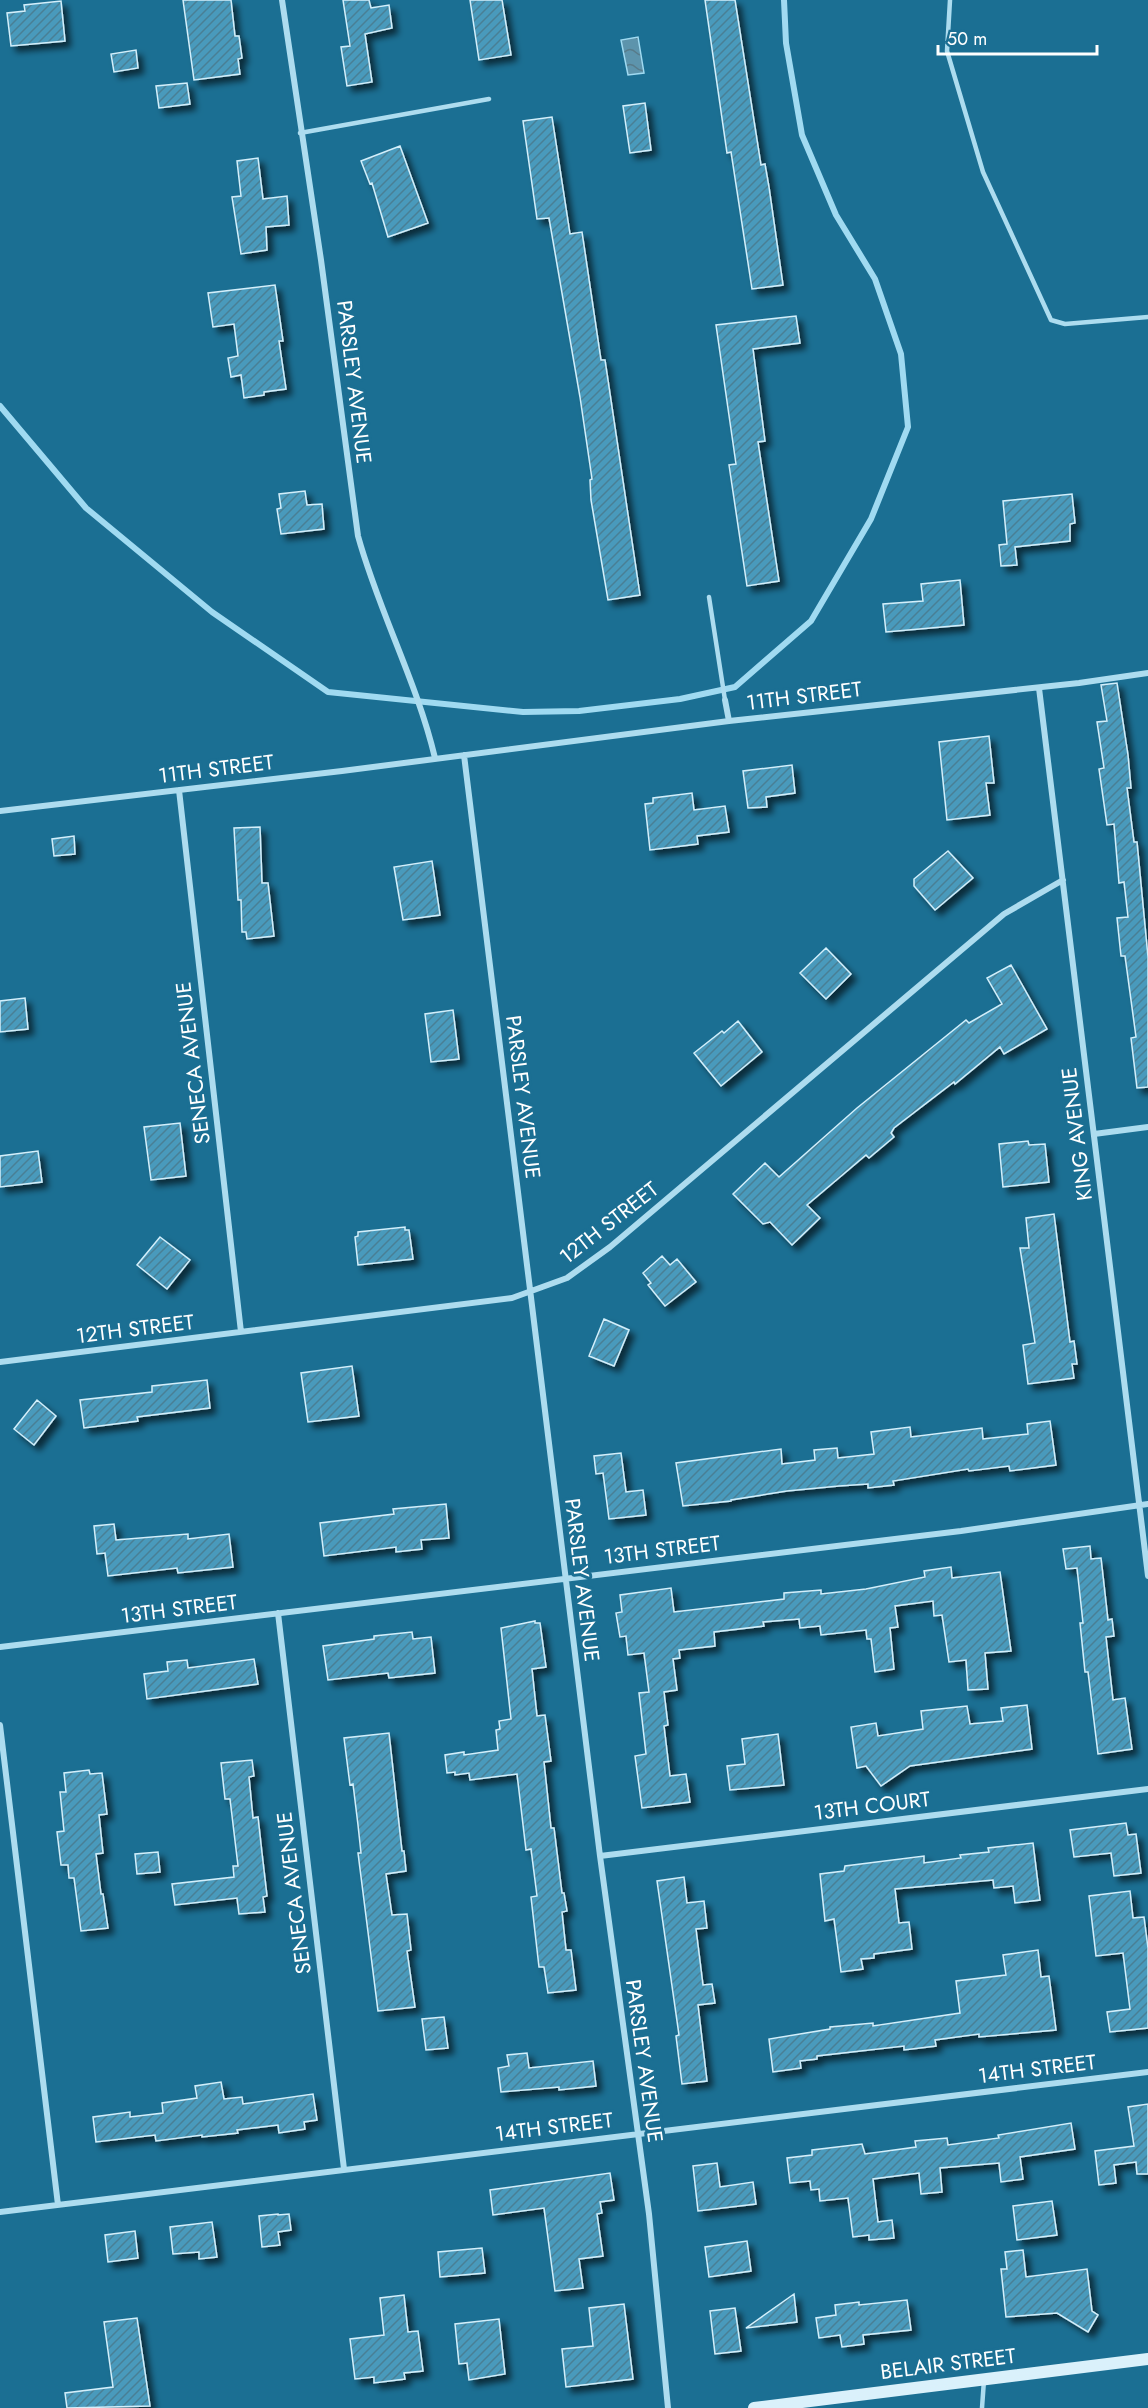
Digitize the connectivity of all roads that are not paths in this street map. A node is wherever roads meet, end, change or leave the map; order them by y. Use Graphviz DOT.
graph roads {
  1 [pos="282,0"];
  2 [pos="950,0"];
  3 [pos="489,99"];
  4 [pos="300,133"];
  5 [pos="1148,317"];
  6 [pos="709,597"];
  7 [pos="1148,673"];
  8 [pos="1039,688"];
  9 [pos="725,700"];
  10 [pos="729,721"];
  11 [pos="464,755"];
  12 [pos="435,758"];
  13 [pos="179,790"];
  14 [pos="0,811"];
  15 [pos="1063,880"];
  16 [pos="1148,1127"];
  17 [pos="1094,1134"];
  18 [pos="530,1293"];
  19 [pos="241,1332"];
  20 [pos="0,1362"];
  21 [pos="1148,1504"];
  22 [pos="1139,1506"];
  23 [pos="1148,1576"];
  24 [pos="565,1578"];
  25 [pos="278,1613"];
  26 [pos="0,1647"];
  27 [pos="0,1725"];
  28 [pos="1148,1789"];
  29 [pos="600,1856"];
  30 [pos="1148,2072"];
  31 [pos="638,2133"];
  32 [pos="344,2169"];
  33 [pos="58,2205"];
  34 [pos="0,2212"];
  35 [pos="1148,2359"];
  36 [pos="984,2380"];
  37 [pos="669,2408"];
  38 [pos="754,2408"];
  39 [pos="982,2408"];
  1 -- 4 [label="street, PARSLEY AVENUE"];
  2 -- 5 [label="lane"];
  3 -- 4 [label="lane"];
  4 -- 12 [label="street, PARSLEY AVENUE"];
  6 -- 9 [label="lane"];
  7 -- 8 [label="street, 11TH STREET"];
  8 -- 10 [label="street, 11TH STREET"];
  8 -- 15 [label="street, KING AVENUE"];
  9 -- 10 [label="street"];
  10 -- 11 [label="street, 11TH STREET"];
  11 -- 12 [label="street, 11TH STREET"];
  11 -- 18 [label="street, PARSLEY AVENUE"];
  12 -- 13 [label="street, 11TH STREET"];
  13 -- 14 [label="street, 11TH STREET"];
  13 -- 19 [label="street, SENECA AVENUE"];
  15 -- 17 [label="street, KING AVENUE"];
  15 -- 18 [label="street, 12TH STREET"];
  16 -- 17 [label="street"];
  17 -- 22 [label="street, KING AVENUE"];
  18 -- 19 [label="street, 12TH STREET"];
  18 -- 24 [label="street, PARSLEY AVENUE"];
  19 -- 20 [label="street, 12TH STREET"];
  21 -- 22 [label="street, 13TH STREET"];
  22 -- 23 [label="street, KING AVENUE"];
  22 -- 24 [label="street, 13TH STREET"];
  24 -- 25 [label="street, 13TH STREET"];
  24 -- 29 [label="street, PARSLEY AVENUE"];
  25 -- 26 [label="street, 13TH STREET"];
  25 -- 32 [label="street, SENECA AVENUE"];
  27 -- 33 [label="street"];
  28 -- 29 [label="street, 13TH COURT"];
  29 -- 31 [label="street, PARSLEY AVENUE"];
  30 -- 31 [label="street, 14TH STREET"];
  31 -- 32 [label="street, 14TH STREET"];
  31 -- 37 [label="street, PARSLEY AVENUE"];
  32 -- 33 [label="street, 14TH STREET"];
  33 -- 34 [label="street, 14TH STREET"];
  35 -- 36 [label="street, BELAIR STREET"];
  36 -- 38 [label="street, BELAIR STREET"];
  36 -- 39 [label="lane"];
}
